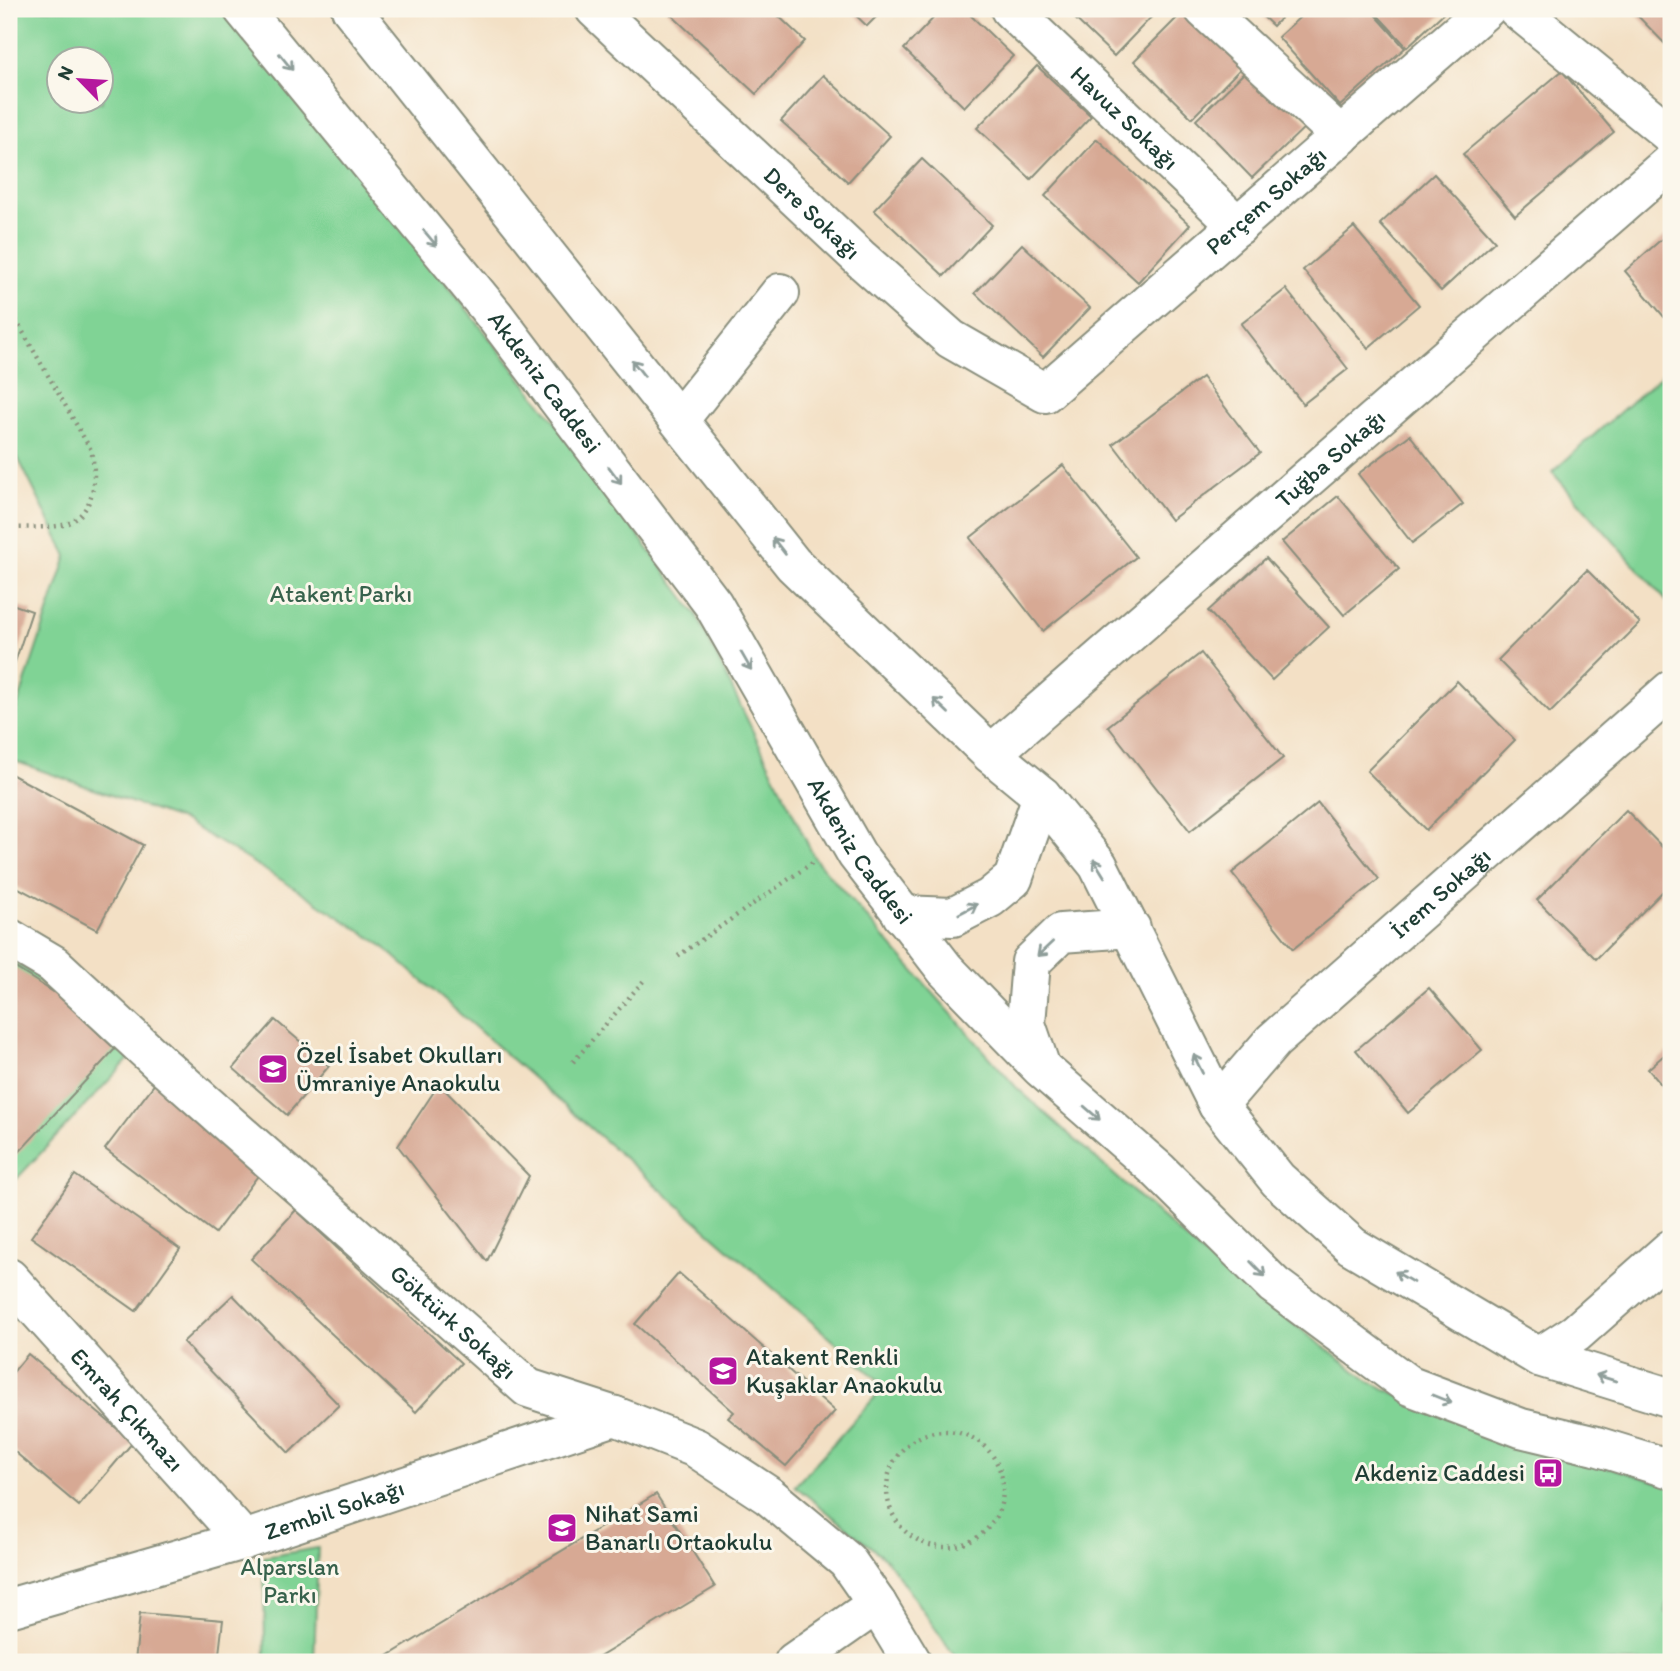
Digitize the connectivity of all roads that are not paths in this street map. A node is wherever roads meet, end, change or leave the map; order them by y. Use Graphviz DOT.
graph roads {
  1 [pos="243,9"];
  2 [pos="351,9"];
  3 [pos="595,9"];
  4 [pos="1010,9"];
  5 [pos="1204,9"];
  6 [pos="1486,9"];
  7 [pos="1517,9"];
  8 [pos="1671,135"];
  9 [pos="1341,136"];
  10 [pos="1671,162"];
  11 [pos="1238,226"];
  12 [pos="780,293"];
  13 [pos="1045,393"];
  14 [pos="679,420"];
  15 [pos="1671,690"];
  16 [pos="991,754"];
  17 [pos="1042,796"];
  18 [pos="902,915"];
  19 [pos="1131,928"];
  20 [pos="9,938"];
  21 [pos="1041,1068"];
  22 [pos="1218,1105"];
  23 [pos="1671,1249"];
  24 [pos="9,1278"];
  25 [pos="1538,1357"];
  26 [pos="1671,1398"];
  27 [pos="615,1416"];
  28 [pos="1671,1469"];
  29 [pos="244,1540"];
  30 [pos="877,1604"];
  31 [pos="9,1608"];
  32 [pos="794,1662"];
  33 [pos="912,1662"];
  1 -- 18 [label="street, Akdeniz Caddesi, one-way"];
  14 -- 2 [label="street, one-way"];
  3 -- 13 [label="street, Dere Sokağı"];
  4 -- 11 [label="street, Havuz Sokağı"];
  5 -- 9 [label="street"];
  6 -- 9 [label="street, Perçem Sokağı"];
  7 -- 8 [label="street"];
  9 -- 11 [label="street, Perçem Sokağı"];
  10 -- 16 [label="street, Tuğba Sokağı"];
  11 -- 13 [label="street, Perçem Sokağı"];
  12 -- 14 [label="street"];
  16 -- 14 [label="street, one-way"];
  15 -- 22 [label="street, İrem Sokağı"];
  16 -- 17 [label="street"];
  18 -- 17 [label="street, one-way"];
  19 -- 17 [label="street, one-way"];
  18 -- 21 [label="street, Akdeniz Caddesi"];
  19 -- 21 [label="street, one-way"];
  22 -- 19 [label="street, one-way"];
  20 -- 27 [label="street, Göktürk Sokağı"];
  21 -- 28 [label="street, Akdeniz Caddesi, one-way"];
  25 -- 22 [label="street, one-way"];
  23 -- 25 [label="street"];
  24 -- 29 [label="street, Emrah Çıkmazı"];
  26 -- 25 [label="street, one-way"];
  27 -- 29 [label="street, Zembil Sokağı"];
  27 -- 30 [label="street, Göktürk Sokağı"];
  29 -- 31 [label="street, Zembil Sokağı"];
  30 -- 32 [label="street"];
  30 -- 33 [label="street, Göktürk Sokağı"];
}
